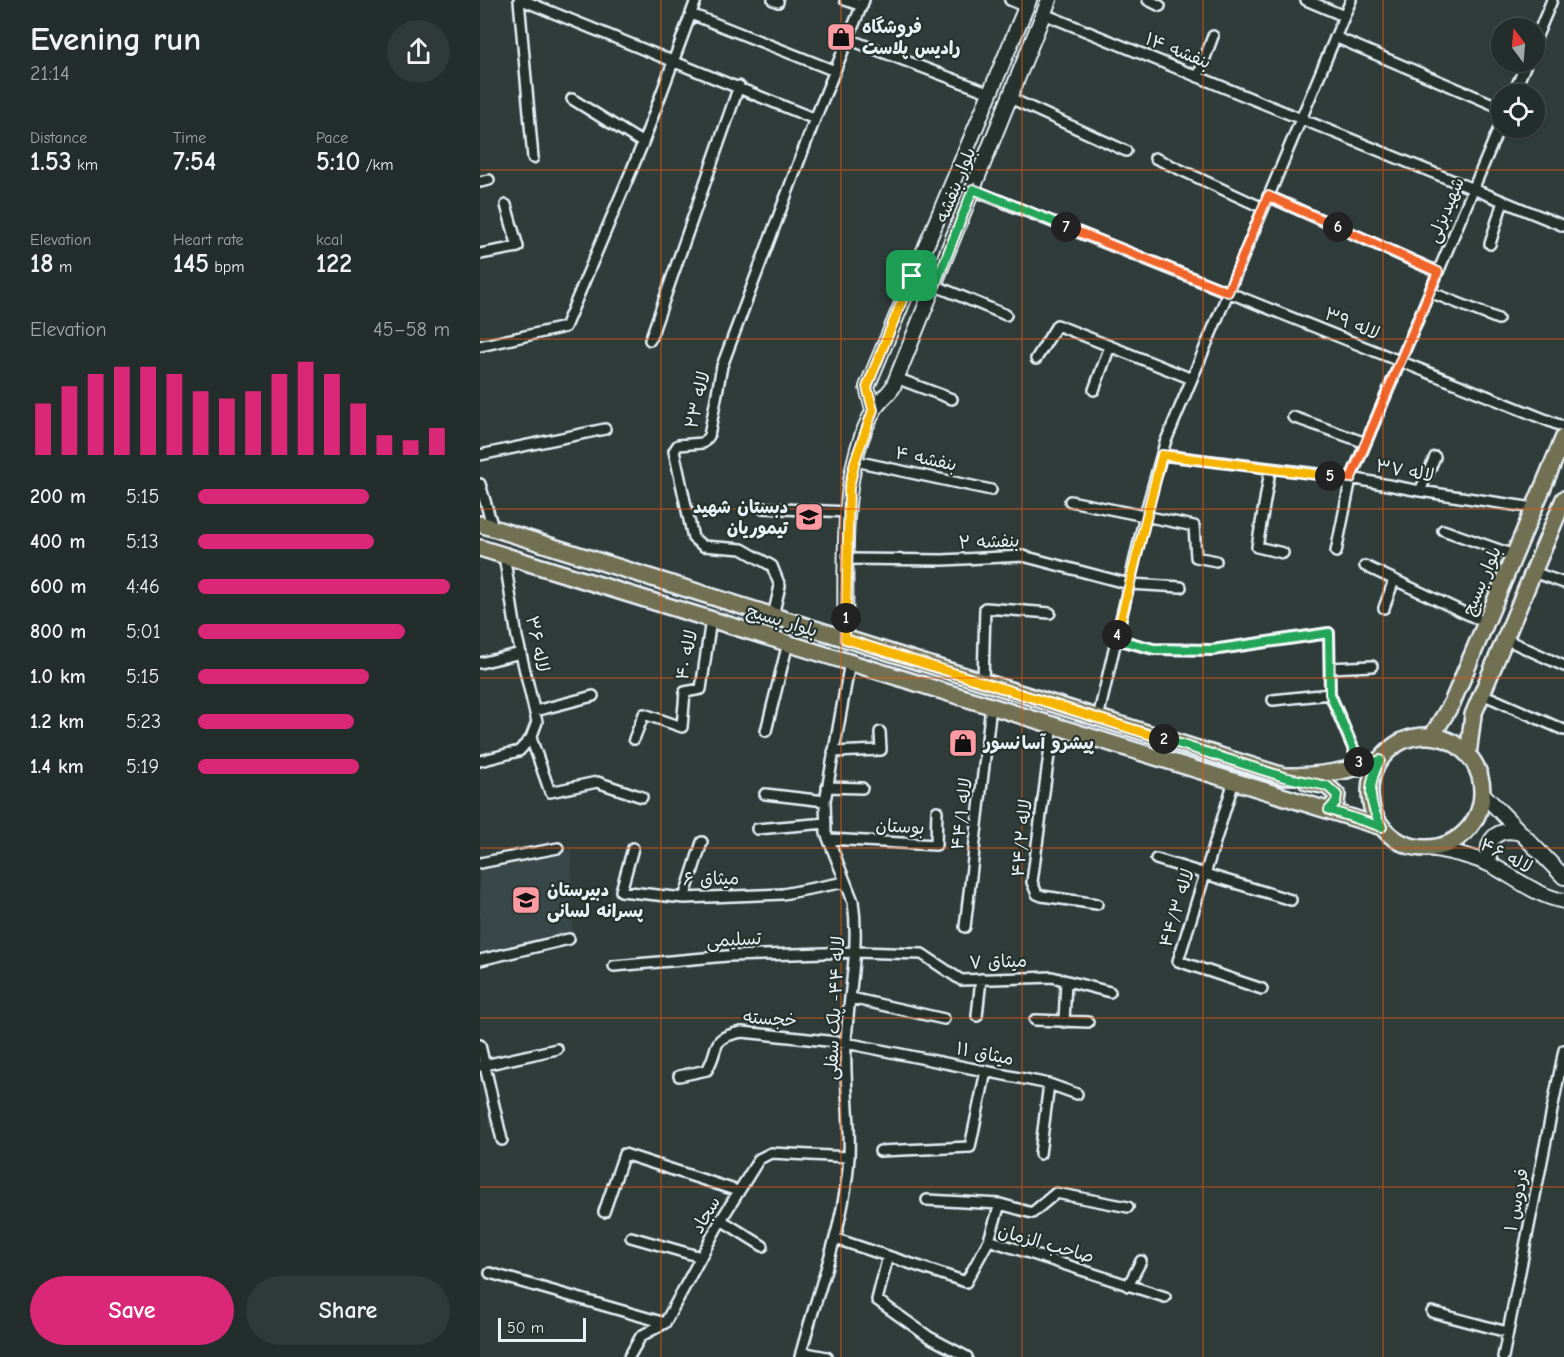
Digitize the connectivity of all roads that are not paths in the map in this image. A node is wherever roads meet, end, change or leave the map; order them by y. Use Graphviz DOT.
graph roads {
  1 [pos="521,0"];
  2 [pos="696,0"];
  3 [pos="845,0"];
  4 [pos="1010,0"];
  5 [pos="1049,0"];
  6 [pos="1148,0"];
  7 [pos="1306,0"];
  8 [pos="1351,0"];
  9 [pos="1552,0"];
  10 [pos="863,3"];
  11 [pos="1028,3"];
  12 [pos="1160,6"];
  13 [pos="692,14"];
  14 [pos="1044,14"];
  15 [pos="1344,16"];
  16 [pos="1544,18"];
  17 [pos="1214,36"];
  18 [pos="1335,37"];
  19 [pos="848,39"];
  20 [pos="674,60"];
  21 [pos="835,71"];
  22 [pos="1198,77"];
  23 [pos="739,86"];
  24 [pos="990,93"];
  25 [pos="1010,98"];
  26 [pos="572,99"];
  27 [pos="1491,103"];
  28 [pos="815,119"];
  29 [pos="1301,119"];
  30 [pos="1495,138"];
  31 [pos="643,143"];
  32 [pos="1126,151"];
  33 [pos="534,158"];
  34 [pos="1155,158"];
  35 [pos="973,189"];
  36 [pos="1473,189"];
  37 [pos="1268,196"];
  38 [pos="1503,201"];
  39 [pos="506,205"];
  40 [pos="1263,208"];
  41 [pos="1564,226"];
  42 [pos="1490,244"];
  43 [pos="480,254"];
  44 [pos="1438,272"];
  45 [pos="912,276"];
  46 [pos="935,286"];
  47 [pos="1228,292"];
  48 [pos="1430,292"];
  49 [pos="1006,315"];
  50 [pos="1497,319"];
  51 [pos="650,340"];
  52 [pos="480,346"];
  53 [pos="1110,346"];
  54 [pos="1036,358"];
  55 [pos="1400,361"];
  56 [pos="897,378"];
  57 [pos="1192,379"];
  58 [pos="1094,390"];
  59 [pos="952,399"];
  60 [pos="873,410"];
  61 [pos="1293,417"];
  62 [pos="1564,427"];
  63 [pos="605,429"];
  64 [pos="1564,437"];
  65 [pos="1366,443"];
  66 [pos="480,455"];
  67 [pos="1162,455"];
  68 [pos="1435,457"];
  69 [pos="855,461"];
  70 [pos="1270,471"];
  71 [pos="1351,478"];
  72 [pos="480,484"];
  73 [pos="991,490"];
  74 [pos="1420,491"];
  75 [pos="1070,501"];
  76 [pos="1562,507"];
  77 [pos="762,508"];
  78 [pos="1534,508"];
  79 [pos="848,512"];
  80 [pos="1145,516"];
  81 [pos="487,526"];
  82 [pos="1443,530"];
  83 [pos="480,548"];
  84 [pos="1336,552"];
  85 [pos="1283,553"];
  86 [pos="504,555"];
  87 [pos="1514,555"];
  88 [pos="848,559"];
  89 [pos="1216,561"];
  90 [pos="1365,566"];
  91 [pos="1533,572"];
  92 [pos="1394,580"];
  93 [pos="1564,583"];
  94 [pos="1129,584"];
  95 [pos="1181,587"];
  96 [pos="1384,608"];
  97 [pos="1050,613"];
  98 [pos="773,616"];
  99 [pos="711,619"];
  100 [pos="1486,623"];
  101 [pos="845,639"];
  102 [pos="1116,639"];
  103 [pos="1505,639"];
  104 [pos="788,643"];
  105 [pos="521,652"];
  106 [pos="850,662"];
  107 [pos="480,663"];
  108 [pos="1372,666"];
  109 [pos="1564,666"];
  110 [pos="1330,668"];
  111 [pos="982,682"];
  112 [pos="1330,694"];
  113 [pos="1482,694"];
  114 [pos="593,696"];
  115 [pos="1273,700"];
  116 [pos="1452,703"];
  117 [pos="991,706"];
  118 [pos="535,711"];
  119 [pos="1473,715"];
  120 [pos="1098,718"];
  121 [pos="1053,725"];
  122 [pos="1564,730"];
  123 [pos="766,731"];
  124 [pos="880,732"];
  125 [pos="1432,736"];
  126 [pos="531,738"];
  127 [pos="634,739"];
  128 [pos="833,752"];
  129 [pos="1468,755"];
  130 [pos="1380,760"];
  131 [pos="480,761"];
  132 [pos="1361,767"];
  133 [pos="1284,777"];
  134 [pos="1234,781"];
  135 [pos="827,787"];
  136 [pos="862,788"];
  137 [pos="1482,793"];
  138 [pos="765,794"];
  139 [pos="642,797"];
  140 [pos="825,801"];
  141 [pos="1329,810"];
  142 [pos="937,811"];
  143 [pos="826,823"];
  144 [pos="1382,827"];
  145 [pos="758,829"];
  146 [pos="1521,832"];
  147 [pos="829,839"];
  148 [pos="702,842"];
  149 [pos="558,848"];
  150 [pos="633,848"];
  151 [pos="1430,848"];
  152 [pos="1156,859"];
  153 [pos="480,863"];
  154 [pos="1491,865"];
  155 [pos="1205,874"];
  156 [pos="1564,877"];
  157 [pos="846,882"];
  158 [pos="684,898"];
  159 [pos="1291,900"];
  160 [pos="1564,901"];
  161 [pos="1096,904"];
  162 [pos="965,927"];
  163 [pos="569,939"];
  164 [pos="856,952"];
  165 [pos="480,960"];
  166 [pos="614,966"];
  167 [pos="981,979"];
  168 [pos="1066,981"];
  169 [pos="1262,989"];
  170 [pos="1110,992"];
  171 [pos="851,998"];
  172 [pos="977,1016"];
  173 [pos="944,1019"];
  174 [pos="1035,1020"];
  175 [pos="1064,1022"];
  176 [pos="1088,1022"];
  177 [pos="846,1043"];
  178 [pos="480,1045"];
  179 [pos="557,1049"];
  180 [pos="1564,1050"];
  181 [pos="482,1066"];
  182 [pos="986,1071"];
  183 [pos="679,1076"];
  184 [pos="1049,1084"];
  185 [pos="1077,1094"];
  186 [pos="502,1140"];
  187 [pos="880,1151"];
  188 [pos="1040,1154"];
  189 [pos="849,1156"];
  190 [pos="738,1191"];
  191 [pos="927,1200"];
  192 [pos="1000,1204"];
  193 [pos="1128,1207"];
  194 [pos="604,1212"];
  195 [pos="721,1220"];
  196 [pos="630,1237"];
  197 [pos="836,1239"];
  198 [pos="989,1240"];
  199 [pos="763,1246"];
  200 [pos="888,1256"];
  201 [pos="701,1257"];
  202 [pos="1142,1261"];
  203 [pos="490,1273"];
  204 [pos="1128,1286"];
  205 [pos="1164,1297"];
  206 [pos="1432,1312"];
  207 [pos="665,1323"];
  208 [pos="1508,1332"];
  209 [pos="800,1355"];
  210 [pos="629,1357"];
  211 [pos="827,1357"];
  212 [pos="967,1357"];
  213 [pos="1503,1357"];
  1 -- 20 [label="street"];
  1 -- 33 [label="street"];
  2 -- 13 [label="street"];
  3 -- 10 [label="street"];
  4 -- 11 [label="street"];
  5 -- 14 [label="main road, بلوار بنفشه"];
  6 -- 12 [label="street"];
  7 -- 15 [label="street"];
  8 -- 15 [label="street"];
  9 -- 16 [label="street"];
  10 -- 19 [label="street"];
  11 -- 24 [label="main road, بلوار بنفشه"];
  13 -- 20 [label="street"];
  13 -- 21 [label="street"];
  14 -- 22 [label="street, بنفشه ۱۴"];
  14 -- 25 [label="main road, بلوار بنفشه"];
  15 -- 18 [label="street"];
  17 -- 22 [label="street"];
  18 -- 27 [label="street"];
  18 -- 29 [label="street"];
  19 -- 21 [label="street"];
  19 -- 24 [label="street"];
  20 -- 23 [label="street"];
  20 -- 31 [label="street"];
  21 -- 28 [label="street"];
  22 -- 29 [label="street, بنفشه ۱۴"];
  23 -- 28 [label="street"];
  23 -- 51 [label="street"];
  24 -- 45 [label="main road, بلوار بنفشه"];
  25 -- 32 [label="street"];
  25 -- 35 [label="main road, بلوار بنفشه"];
  26 -- 31 [label="street"];
  28 -- 98 [label="street, لاله ۲۳"];
  29 -- 36 [label="street, بنفشه ۱۴"];
  29 -- 37 [label="street"];
  30 -- 36 [label="street, شهیدبزلی"];
  31 -- 52 [label="street"];
  34 -- 40 [label="street"];
  35 -- 46 [label="main road, بلوار بنفشه"];
  35 -- 47 [label="street, لاله ۳۹"];
  36 -- 38 [label="street, بنفشه ۱۴"];
  36 -- 44 [label="street, شهیدبزلی"];
  37 -- 40 [label="street"];
  37 -- 44 [label="street"];
  38 -- 41 [label="street, بنفشه ۱۴"];
  38 -- 42 [label="street"];
  39 -- 43 [label="street"];
  40 -- 47 [label="street"];
  44 -- 48 [label="street, شهیدبزلی"];
  45 -- 46 [label="street"];
  45 -- 60 [label="main road, بلوار بنفشه"];
  46 -- 49 [label="street"];
  46 -- 56 [label="main road, بلوار بنفشه"];
  47 -- 55 [label="street, لاله ۳۹"];
  47 -- 57 [label="street"];
  48 -- 50 [label="street"];
  48 -- 55 [label="street, شهیدبزلی"];
  53 -- 54 [label="street"];
  53 -- 57 [label="street"];
  53 -- 58 [label="street"];
  55 -- 62 [label="street, لاله ۳۹"];
  55 -- 65 [label="street, شهیدبزلی"];
  56 -- 59 [label="street"];
  56 -- 60 [label="main road, بلوار بنفشه"];
  57 -- 67 [label="street"];
  60 -- 69 [label="main road, بلوار بنفشه"];
  61 -- 65 [label="street"];
  63 -- 66 [label="street"];
  64 -- 78 [label="main road, بلوار بسیج"];
  65 -- 71 [label="street, شهیدبزلی"];
  67 -- 70 [label="street, لاله ۳۷"];
  67 -- 80 [label="street"];
  68 -- 74 [label="street"];
  69 -- 73 [label="street, بنفشه ۴"];
  69 -- 79 [label="main road, بلوار بنفشه"];
  70 -- 71 [label="street, لاله ۳۷"];
  70 -- 85 [label="street"];
  71 -- 74 [label="street, لاله ۳۷"];
  71 -- 84 [label="street, شهیدبزلی"];
  72 -- 81 [label="street"];
  74 -- 78 [label="street, لاله ۳۷"];
  75 -- 80 [label="street"];
  76 -- 91 [label="main road"];
  77 -- 79 [label="street"];
  78 -- 87 [label="main road, بلوار بسیج"];
  79 -- 88 [label="main road, بلوار بنفشه"];
  80 -- 89 [label="street"];
  80 -- 94 [label="street"];
  81 -- 98 [label="main road, بلوار بسیج"];
  82 -- 87 [label="street"];
  83 -- 86 [label="main road, بلوار بسیج"];
  86 -- 99 [label="main road, بلوار بسیج"];
  86 -- 105 [label="street, لاله ۳۶"];
  87 -- 100 [label="main road, بلوار بسیج"];
  88 -- 94 [label="street, بنفشه ۲"];
  88 -- 101 [label="main road, بلوار بنفشه"];
  90 -- 92 [label="street"];
  91 -- 93 [label="street"];
  91 -- 103 [label="main road"];
  92 -- 96 [label="street"];
  92 -- 100 [label="street"];
  94 -- 95 [label="street, بنفشه ۲"];
  94 -- 102 [label="street"];
  97 -- 111 [label="street"];
  98 -- 101 [label="main road, بلوار بسیج"];
  99 -- 104 [label="main road, بلوار بسیج"];
  99 -- 127 [label="street, لاله ۴۰"];
  100 -- 116 [label="main road, بلوار بسیج"];
  101 -- 111 [label="main road, بلوار بسیج"];
  102 -- 110 [label="street"];
  102 -- 120 [label="street"];
  103 -- 109 [label="street"];
  103 -- 113 [label="main road"];
  104 -- 106 [label="main road, بلوار بسیج"];
  104 -- 123 [label="street"];
  105 -- 107 [label="street"];
  105 -- 118 [label="street, لاله ۳۶"];
  106 -- 117 [label="main road, بلوار بسیج"];
  106 -- 128 [label="street, لاله ۴۴- پلک سفلی"];
  108 -- 110 [label="street"];
  110 -- 112 [label="street"];
  111 -- 120 [label="main road, بلوار بسیج"];
  112 -- 115 [label="street"];
  112 -- 132 [label="street"];
  113 -- 119 [label="main road"];
  113 -- 122 [label="street"];
  114 -- 118 [label="street"];
  116 -- 119 [label="main road"];
  116 -- 125 [label="main road, بلوار بسیج"];
  117 -- 121 [label="main road, بلوار بسیج"];
  117 -- 162 [label="street, لاله ۴۴/۱"];
  118 -- 126 [label="street, لاله ۳۶"];
  119 -- 129 [label="main road"];
  120 -- 133 [label="main road, بلوار بسیج"];
  121 -- 134 [label="main road, بلوار بسیج"];
  121 -- 161 [label="street, لاله ۴۴/۲"];
  124 -- 128 [label="street"];
  125 -- 129 [label="main road"];
  125 -- 130 [label="main road"];
  126 -- 131 [label="street"];
  126 -- 139 [label="street"];
  128 -- 135 [label="street, لاله ۴۴- پلک سفلی"];
  129 -- 137 [label="main road"];
  130 -- 132 [label="main road, بلوار بسیج"];
  130 -- 144 [label="main road"];
  132 -- 133 [label="main road, بلوار بسیج"];
  133 -- 141 [label="main road"];
  134 -- 141 [label="main road, بلوار بسیج"];
  134 -- 155 [label="street, لاله ۴۴/۳"];
  135 -- 136 [label="street"];
  135 -- 140 [label="street, لاله ۴۴- پلک سفلی"];
  137 -- 146 [label="main road"];
  137 -- 151 [label="main road"];
  138 -- 140 [label="street"];
  140 -- 143 [label="street, لاله ۴۴- پلک سفلی"];
  141 -- 144 [label="main road, بلوار بسیج"];
  142 -- 147 [label="street, بوستان"];
  143 -- 145 [label="street"];
  143 -- 147 [label="street, لاله ۴۴- پلک سفلی"];
  144 -- 151 [label="main road"];
  146 -- 154 [label="main road"];
  146 -- 156 [label="main road"];
  147 -- 157 [label="street, لاله ۴۴- پلک سفلی"];
  148 -- 158 [label="street"];
  149 -- 153 [label="street"];
  150 -- 158 [label="street, میثاق ۶"];
  151 -- 154 [label="main road, لاله ۴۶"];
  152 -- 155 [label="street"];
  154 -- 160 [label="main road, لاله ۴۶"];
  155 -- 159 [label="street"];
  155 -- 169 [label="street, لاله ۴۴/۳"];
  157 -- 158 [label="street, میثاق ۶"];
  157 -- 164 [label="street, لاله ۴۴- پلک سفلی"];
  163 -- 165 [label="street"];
  164 -- 166 [label="street, تسلیمی"];
  164 -- 167 [label="street, میثاق ۷"];
  164 -- 171 [label="street, لاله ۴۴- پلک سفلی"];
  167 -- 168 [label="street, میثاق ۷"];
  167 -- 172 [label="street"];
  168 -- 170 [label="street, میثاق ۷"];
  168 -- 175 [label="street"];
  171 -- 173 [label="street"];
  171 -- 177 [label="street, لاله ۴۴- پلک سفلی"];
  174 -- 175 [label="street"];
  175 -- 176 [label="street"];
  177 -- 182 [label="street, میثاق ۱۱"];
  177 -- 183 [label="street, خجسته"];
  177 -- 189 [label="street, لاله ۴۴- پلک سفلی"];
  178 -- 181 [label="street"];
  179 -- 181 [label="street"];
  180 -- 208 [label="street, فردوس ۱"];
  181 -- 186 [label="street"];
  182 -- 184 [label="street, میثاق ۱۱"];
  182 -- 187 [label="street"];
  184 -- 185 [label="street, میثاق ۱۱"];
  184 -- 188 [label="street"];
  189 -- 190 [label="street, سجاد"];
  189 -- 197 [label="street, لاله ۴۴- پلک سفلی"];
  190 -- 194 [label="street"];
  190 -- 195 [label="street, سجاد"];
  191 -- 192 [label="street"];
  192 -- 193 [label="street"];
  192 -- 198 [label="street"];
  195 -- 199 [label="street"];
  195 -- 201 [label="street, سجاد"];
  196 -- 201 [label="street"];
  197 -- 200 [label="street, صاحب الزمان"];
  197 -- 209 [label="street, لاله ۴۴- پلک سفلی"];
  198 -- 200 [label="street, صاحب الزمان"];
  198 -- 204 [label="street, صاحب الزمان"];
  200 -- 212 [label="street"];
  201 -- 207 [label="street, سجاد"];
  202 -- 204 [label="street"];
  203 -- 207 [label="street"];
  204 -- 205 [label="street, صاحب الزمان"];
  206 -- 208 [label="street"];
  207 -- 210 [label="street"];
  208 -- 213 [label="street, فردوس ۱"];
  209 -- 211 [label="street"];
}
